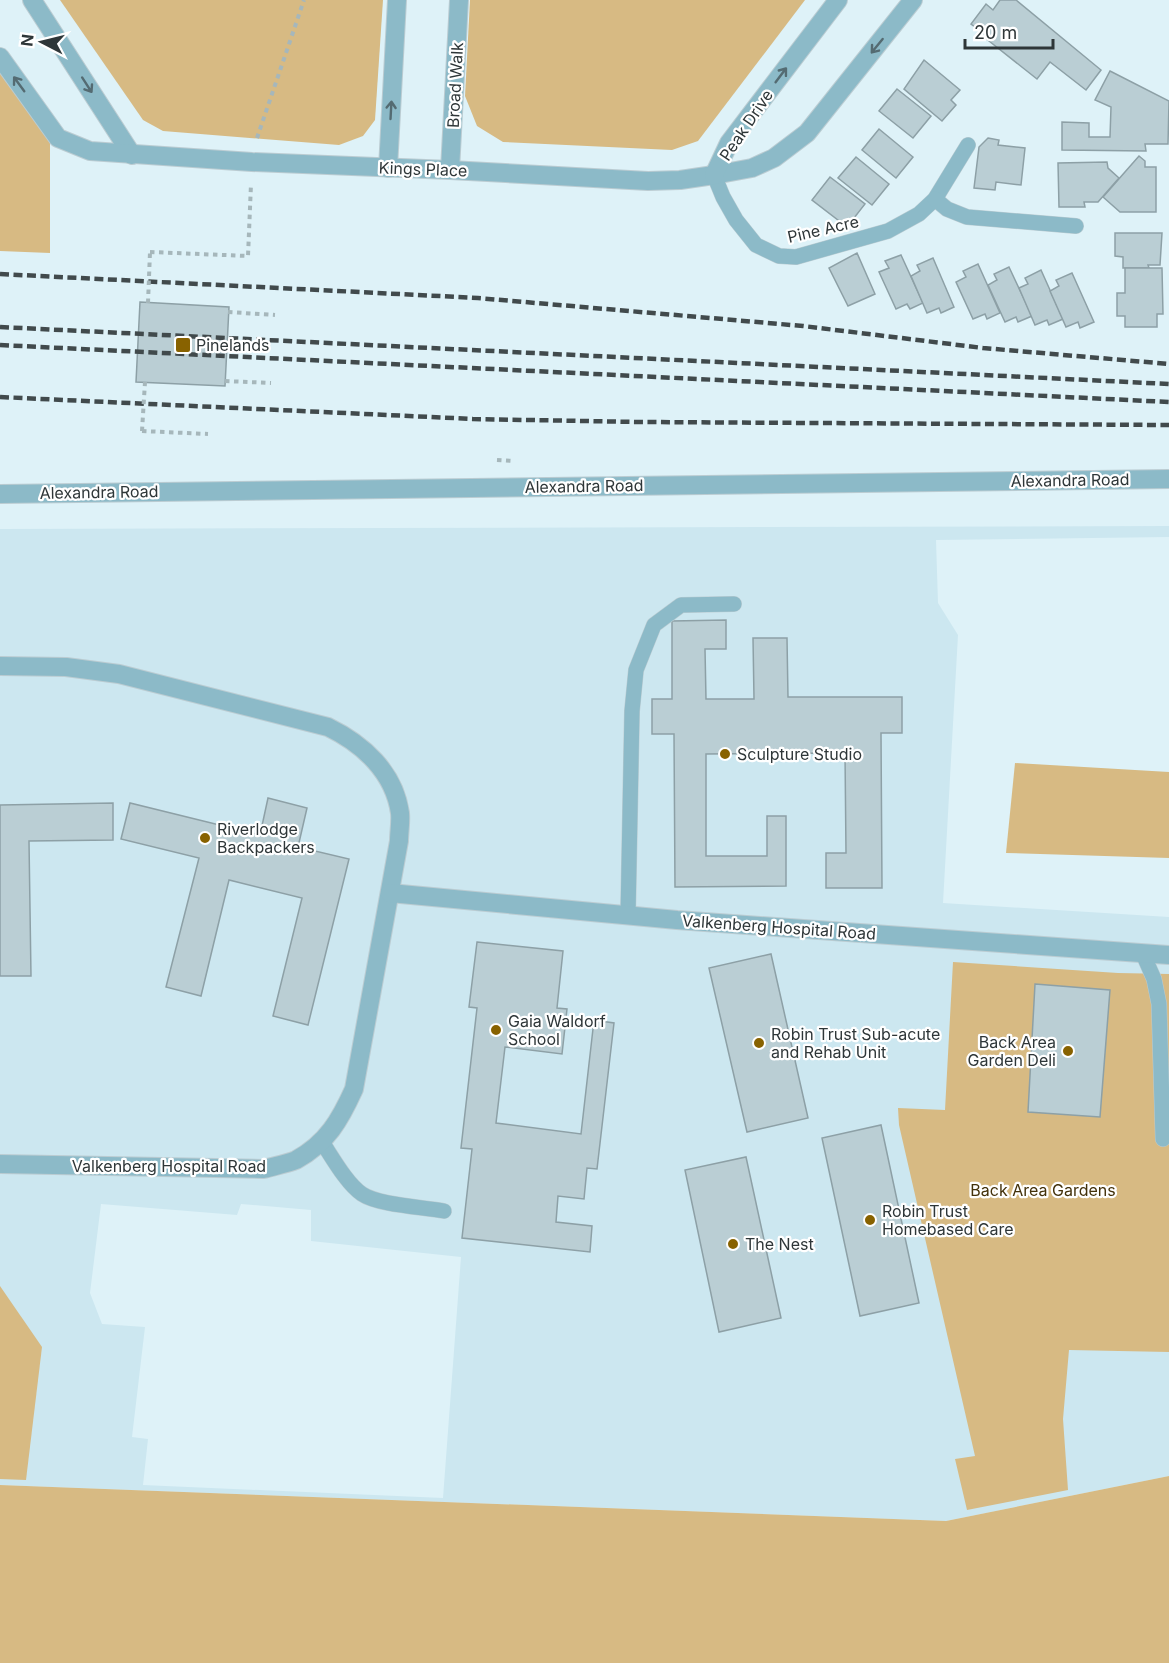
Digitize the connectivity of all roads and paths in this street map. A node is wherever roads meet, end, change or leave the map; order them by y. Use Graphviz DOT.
graph roads {
  1 [pos="32,0"];
  2 [pos="304,0"];
  3 [pos="397,0"];
  4 [pos="459,0"];
  5 [pos="838,0"];
  6 [pos="913,0"];
  7 [pos="0,57"];
  8 [pos="968,145"];
  9 [pos="254,149"];
  10 [pos="132,155"];
  11 [pos="388,168"];
  12 [pos="450,170"];
  13 [pos="714,175"];
  14 [pos="252,177"];
  15 [pos="935,199"];
  16 [pos="1076,226"];
  17 [pos="148,303"];
  18 [pos="228,312"];
  19 [pos="275,315"];
  20 [pos="225,381"];
  21 [pos="145,382"];
  22 [pos="271,383"];
  23 [pos="208,434"];
  24 [pos="1169,478"];
  25 [pos="0,494"];
  26 [pos="734,604"];
  27 [pos="0,666"];
  28 [pos="390,893"];
  29 [pos="628,916"];
  30 [pos="1143,954"];
  31 [pos="1169,956"];
  32 [pos="1163,1139"];
  33 [pos="322,1142"];
  34 [pos="0,1164"];
  35 [pos="444,1210"];
  1 -- 10 [label="street, one-way"];
  2 -- 9 [label="path"];
  11 -- 3 [label="street, one-way"];
  4 -- 12 [label="street, Broad Walk"];
  13 -- 5 [label="street, Peak Drive, one-way"];
  6 -- 13 [label="street, Peak Drive, one-way"];
  10 -- 7 [label="street, Kings Place, one-way"];
  8 -- 15 [label="lane, Pine Acre"];
  10 -- 11 [label="street, Kings Place"];
  11 -- 12 [label="street, Kings Place"];
  12 -- 13 [label="street, Kings Place"];
  13 -- 15 [label="lane, Pine Acre"];
  14 -- 17 [label="path, bridge"];
  15 -- 16 [label="lane"];
  18 -- 19 [label="path"];
  20 -- 22 [label="path"];
  21 -- 23 [label="path, bridge"];
  24 -- 25 [label="street, Alexandra Road"];
  26 -- 29 [label="lane"];
  27 -- 28 [label="street, Valkenberg Hospital Road"];
  28 -- 29 [label="street, Valkenberg Hospital Road"];
  28 -- 33 [label="street, Valkenberg Hospital Road"];
  29 -- 30 [label="street, Valkenberg Hospital Road"];
  30 -- 31 [label="street, Valkenberg Hospital Road"];
  30 -- 32 [label="lane"];
  33 -- 34 [label="street, Valkenberg Hospital Road"];
  33 -- 35 [label="lane"];
}
